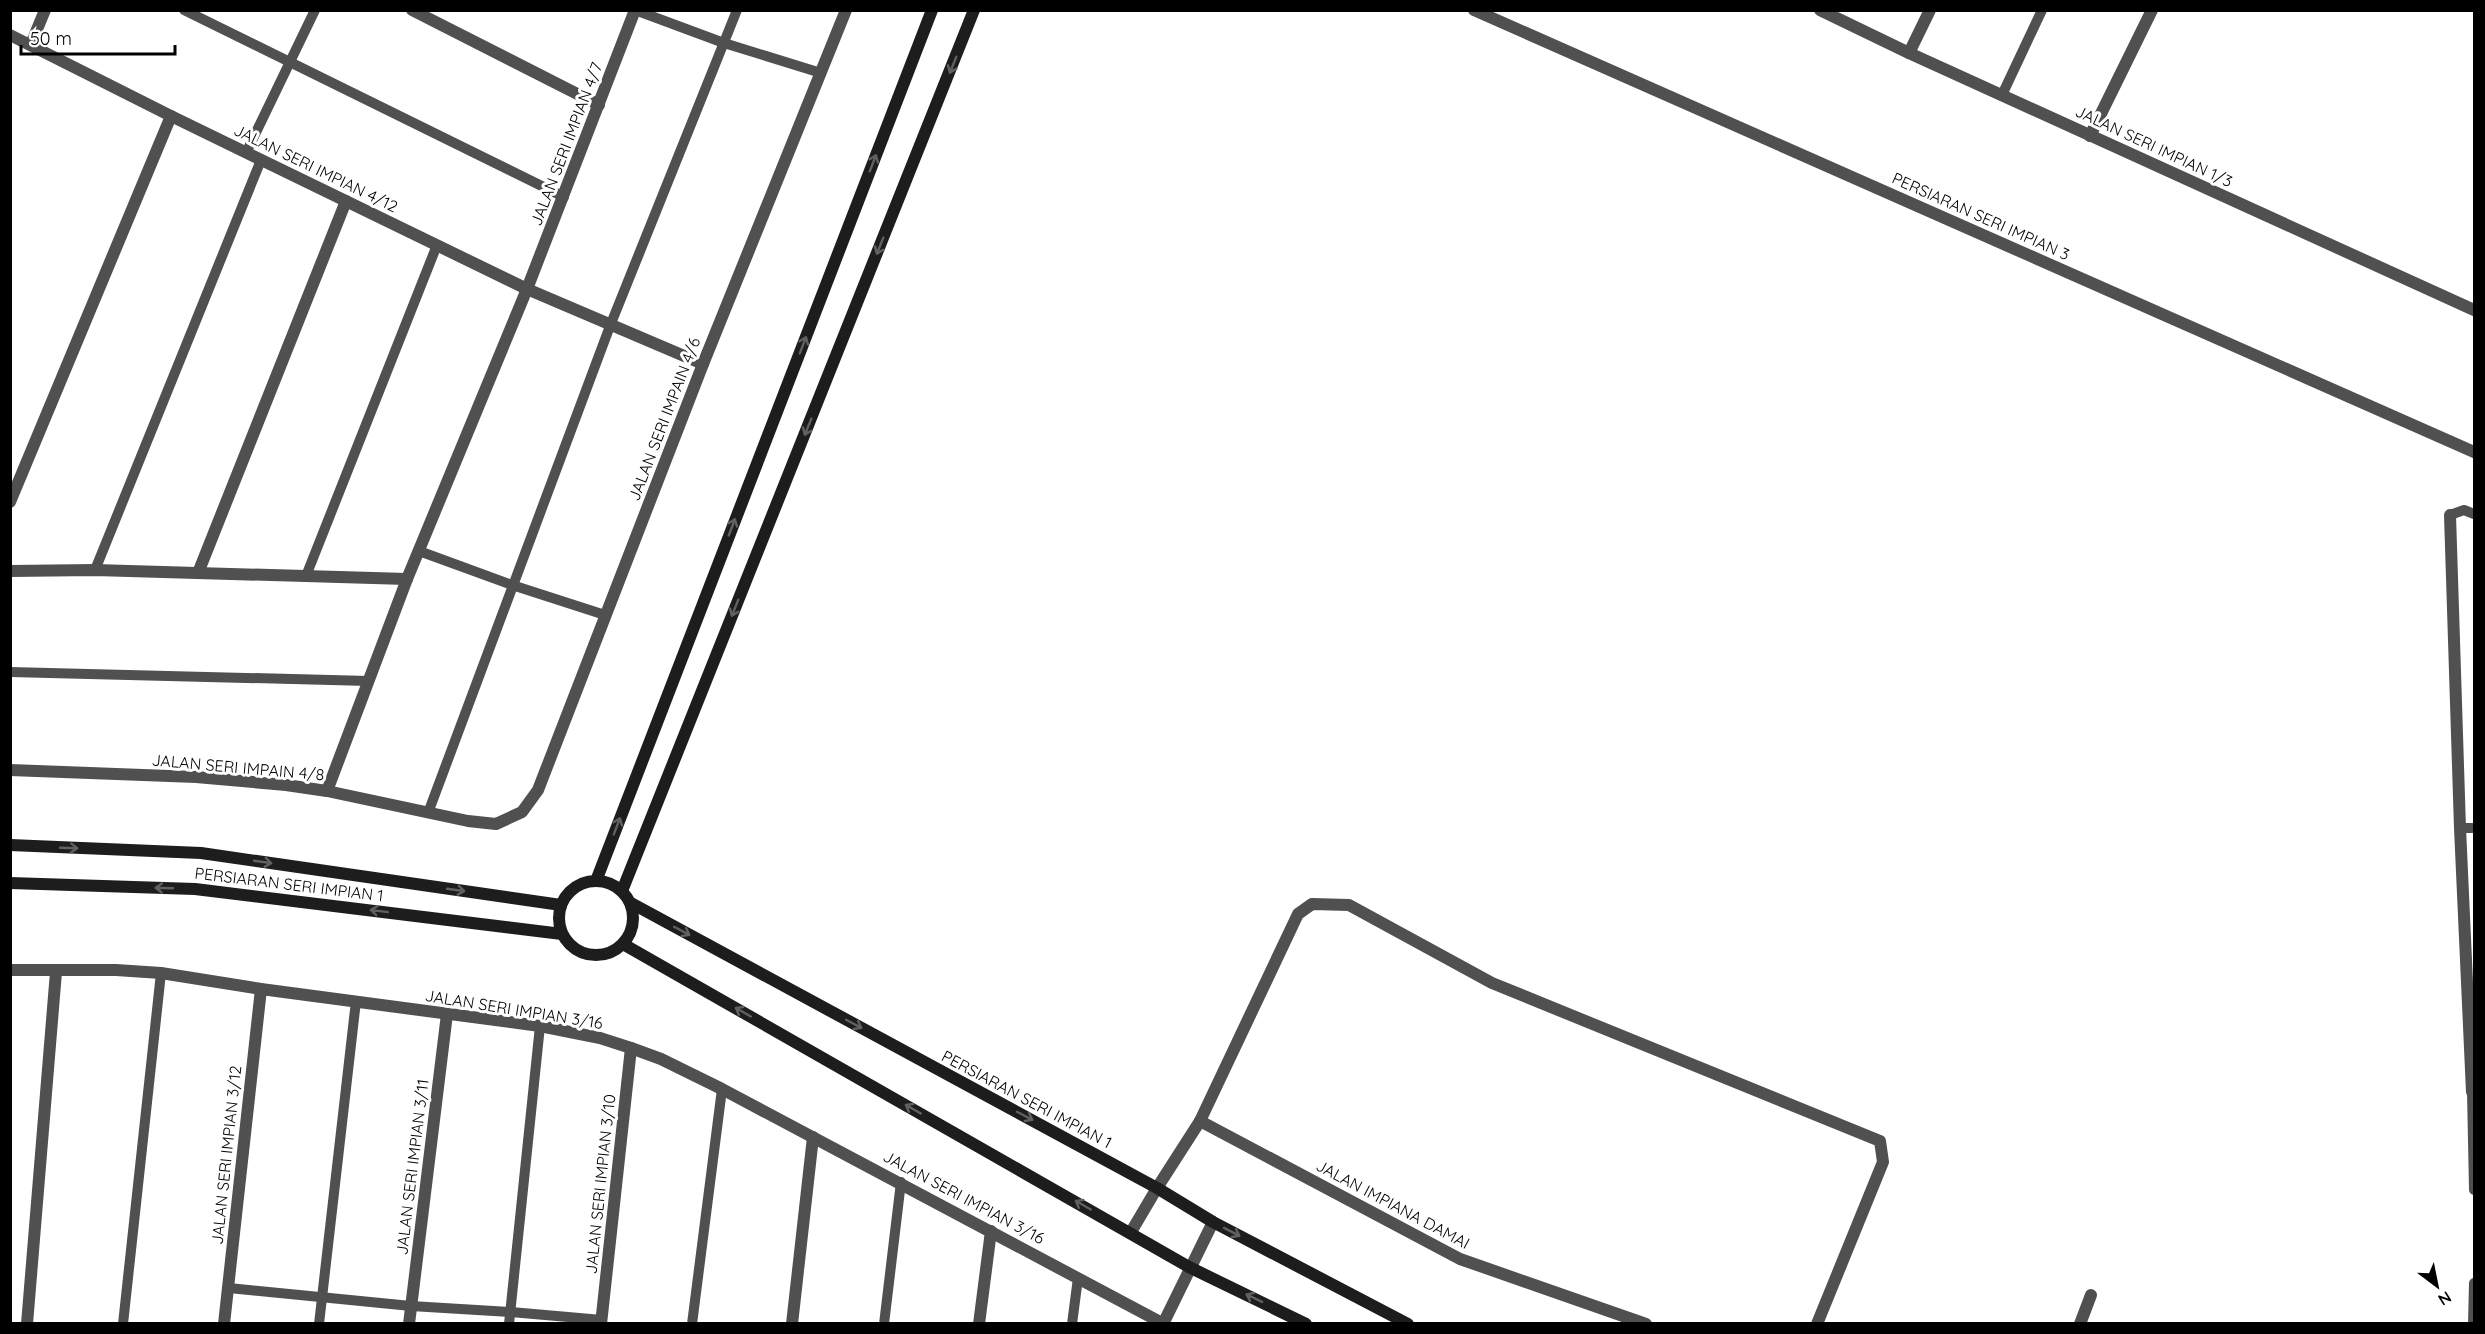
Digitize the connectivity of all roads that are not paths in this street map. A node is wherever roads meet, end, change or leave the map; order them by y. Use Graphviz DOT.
graph roads {
  1 [pos="45,10"];
  2 [pos="184,10"];
  3 [pos="315,10"];
  4 [pos="411,10"];
  5 [pos="635,10"];
  6 [pos="737,10"];
  7 [pos="846,10"];
  8 [pos="932,10"];
  9 [pos="974,10"];
  10 [pos="1474,10"];
  11 [pos="1821,10"];
  12 [pos="1930,10"];
  13 [pos="2042,10"];
  14 [pos="2152,10"];
  15 [pos="1497,15"];
  16 [pos="10,35"];
  17 [pos="724,43"];
  18 [pos="31,44"];
  19 [pos="1909,53"];
  20 [pos="290,61"];
  21 [pos="821,73"];
  22 [pos="2002,95"];
  23 [pos="599,105"];
  24 [pos="171,116"];
  25 [pos="2090,136"];
  26 [pos="246,153"];
  27 [pos="261,160"];
  28 [pos="564,196"];
  29 [pos="346,201"];
  30 [pos="437,245"];
  31 [pos="527,289"];
  32 [pos="2475,310"];
  33 [pos="610,326"];
  34 [pos="703,364"];
  35 [pos="2475,452"];
  36 [pos="10,502"];
  37 [pos="2475,514"];
  38 [pos="2450,515"];
  39 [pos="419,551"];
  40 [pos="95,570"];
  41 [pos="10,571"];
  42 [pos="198,573"];
  43 [pos="306,576"];
  44 [pos="407,579"];
  45 [pos="512,585"];
  46 [pos="605,615"];
  47 [pos="10,672"];
  48 [pos="369,681"];
  49 [pos="10,770"];
  50 [pos="327,791"];
  51 [pos="428,813"];
  52 [pos="496,824"];
  53 [pos="2460,828"];
  54 [pos="2475,828"];
  55 [pos="10,845"];
  56 [pos="596,881"];
  57 [pos="10,883"];
  58 [pos="622,891"];
  59 [pos="631,903"];
  60 [pos="561,905"];
  61 [pos="562,934"];
  62 [pos="623,944"];
  63 [pos="10,970"];
  64 [pos="56,972"];
  65 [pos="161,973"];
  66 [pos="261,989"];
  67 [pos="356,1001"];
  68 [pos="447,1014"];
  69 [pos="540,1026"];
  70 [pos="630,1048"];
  71 [pos="722,1089"];
  72 [pos="2473,1092"];
  73 [pos="1200,1121"];
  74 [pos="813,1137"];
  75 [pos="901,1182"];
  76 [pos="1157,1188"];
  77 [pos="2475,1190"];
  78 [pos="1213,1222"];
  79 [pos="991,1231"];
  80 [pos="1131,1232"];
  81 [pos="1190,1267"];
  82 [pos="1078,1278"];
  83 [pos="2475,1283"];
  84 [pos="229,1288"];
  85 [pos="2091,1294"];
  86 [pos="322,1296"];
  87 [pos="411,1306"];
  88 [pos="511,1312"];
  89 [pos="601,1322"];
  90 [pos="27,1323"];
  91 [pos="123,1323"];
  92 [pos="224,1323"];
  93 [pos="319,1323"];
  94 [pos="410,1323"];
  95 [pos="509,1323"];
  96 [pos="692,1323"];
  97 [pos="792,1323"];
  98 [pos="884,1323"];
  99 [pos="979,1323"];
  100 [pos="1072,1323"];
  101 [pos="1164,1323"];
  102 [pos="1306,1323"];
  103 [pos="1408,1323"];
  104 [pos="1646,1323"];
  105 [pos="1817,1323"];
  106 [pos="2080,1323"];
  107 [pos="2473,1323"];
  1 -- 18 [label="street"];
  2 -- 20 [label="lane"];
  3 -- 20 [label="lane"];
  4 -- 23 [label="street"];
  5 -- 17 [label="lane"];
  5 -- 23 [label="street, JALAN SERI IMPIAN 4/7"];
  6 -- 17 [label="lane"];
  7 -- 21 [label="street, JALAN SERI IMPAIN 4/6"];
  56 -- 8 [label="street, one-way"];
  9 -- 58 [label="street, one-way"];
  10 -- 15 [label="street, PERSIARAN SERI IMPIAN 3"];
  11 -- 19 [label="street, JALAN SERI IMPIAN 1/3"];
  12 -- 19 [label="street"];
  13 -- 22 [label="lane"];
  14 -- 25 [label="street"];
  15 -- 35 [label="street, PERSIARAN SERI IMPIAN 3"];
  16 -- 18 [label="street, JALAN SERI IMPIAN 4/12"];
  17 -- 21 [label="lane"];
  17 -- 33 [label="lane"];
  18 -- 24 [label="street, JALAN SERI IMPIAN 4/12"];
  19 -- 22 [label="street, JALAN SERI IMPIAN 1/3"];
  20 -- 26 [label="lane"];
  20 -- 28 [label="lane"];
  21 -- 34 [label="street, JALAN SERI IMPAIN 4/6"];
  22 -- 25 [label="street, JALAN SERI IMPIAN 1/3"];
  23 -- 28 [label="street, JALAN SERI IMPIAN 4/7"];
  24 -- 26 [label="street, JALAN SERI IMPIAN 4/12"];
  24 -- 36 [label="street"];
  25 -- 32 [label="street, JALAN SERI IMPIAN 1/3"];
  26 -- 27 [label="street, JALAN SERI IMPIAN 4/12"];
  27 -- 29 [label="street, JALAN SERI IMPIAN 4/12"];
  27 -- 40 [label="lane"];
  28 -- 31 [label="street, JALAN SERI IMPIAN 4/7"];
  29 -- 30 [label="street, JALAN SERI IMPIAN 4/12"];
  29 -- 42 [label="street"];
  30 -- 31 [label="street, JALAN SERI IMPIAN 4/12"];
  30 -- 43 [label="lane"];
  31 -- 33 [label="street, JALAN SERI IMPIAN 4/12"];
  31 -- 39 [label="street, JALAN SERI IMPIAN 4/7"];
  33 -- 34 [label="street, JALAN SERI IMPIAN 4/12"];
  33 -- 45 [label="lane"];
  34 -- 46 [label="street, JALAN SERI IMPAIN 4/6"];
  37 -- 38 [label="lane"];
  38 -- 53 [label="street"];
  39 -- 44 [label="street, JALAN SERI IMPIAN 4/7"];
  39 -- 45 [label="lane"];
  40 -- 41 [label="street"];
  40 -- 42 [label="street"];
  42 -- 43 [label="street"];
  43 -- 44 [label="street"];
  44 -- 48 [label="street, JALAN SERI IMPIAN 4/7"];
  45 -- 46 [label="lane"];
  45 -- 51 [label="lane"];
  46 -- 52 [label="street, JALAN SERI IMPAIN 4/6"];
  47 -- 48 [label="lane"];
  48 -- 50 [label="street, JALAN SERI IMPIAN 4/7"];
  49 -- 50 [label="street, JALAN SERI IMPAIN 4/8"];
  50 -- 51 [label="street, JALAN SERI IMPAIN 4/8"];
  51 -- 52 [label="street, JALAN SERI IMPAIN 4/8"];
  53 -- 54 [label="lane"];
  53 -- 72 [label="street"];
  55 -- 60 [label="street, one-way"];
  56 -- 58 [label="street"];
  56 -- 60 [label="street"];
  61 -- 57 [label="street, PERSIARAN SERI IMPIAN 1, one-way"];
  58 -- 59 [label="street"];
  59 -- 62 [label="street"];
  59 -- 76 [label="street, PERSIARAN SERI IMPIAN 1, one-way"];
  60 -- 61 [label="street"];
  61 -- 62 [label="street"];
  80 -- 62 [label="street, one-way"];
  63 -- 64 [label="street, JALAN SERI IMPIAN 3/16"];
  64 -- 65 [label="street, JALAN SERI IMPIAN 3/16"];
  64 -- 90 [label="street"];
  65 -- 66 [label="street, JALAN SERI IMPIAN 3/16"];
  65 -- 91 [label="lane"];
  66 -- 67 [label="street, JALAN SERI IMPIAN 3/16"];
  66 -- 84 [label="street, JALAN SERI IMPIAN 3/12"];
  67 -- 68 [label="street, JALAN SERI IMPIAN 3/16"];
  67 -- 86 [label="lane"];
  68 -- 69 [label="street, JALAN SERI IMPIAN 3/16"];
  68 -- 87 [label="street, JALAN SERI IMPIAN 3/11"];
  69 -- 70 [label="street, JALAN SERI IMPIAN 3/16"];
  69 -- 88 [label="lane"];
  70 -- 71 [label="street, JALAN SERI IMPIAN 3/16"];
  70 -- 89 [label="street, JALAN SERI IMPIAN 3/10"];
  71 -- 74 [label="street, JALAN SERI IMPIAN 3/16"];
  71 -- 96 [label="lane"];
  72 -- 77 [label="lane"];
  73 -- 76 [label="street"];
  73 -- 104 [label="street, JALAN IMPIANA DAMAI"];
  73 -- 105 [label="street"];
  74 -- 75 [label="street, JALAN SERI IMPIAN 3/16"];
  74 -- 97 [label="street"];
  75 -- 79 [label="street, JALAN SERI IMPIAN 3/16"];
  75 -- 98 [label="lane"];
  76 -- 78 [label="street, PERSIARAN SERI IMPIAN 1"];
  76 -- 80 [label="street"];
  78 -- 81 [label="street"];
  78 -- 103 [label="street, PERSIARAN SERI IMPIAN 1, one-way"];
  79 -- 82 [label="street, JALAN SERI IMPIAN 3/16"];
  79 -- 99 [label="street"];
  80 -- 81 [label="street"];
  81 -- 101 [label="street"];
  102 -- 81 [label="street, one-way"];
  82 -- 100 [label="lane"];
  82 -- 101 [label="street, JALAN SERI IMPIAN 3/16"];
  83 -- 107 [label="lane"];
  84 -- 86 [label="lane"];
  84 -- 92 [label="street, JALAN SERI IMPIAN 3/12"];
  85 -- 106 [label="street"];
  86 -- 87 [label="lane"];
  86 -- 93 [label="lane"];
  87 -- 88 [label="lane"];
  87 -- 94 [label="street, JALAN SERI IMPIAN 3/11"];
  88 -- 89 [label="lane"];
  88 -- 95 [label="lane"];
}
